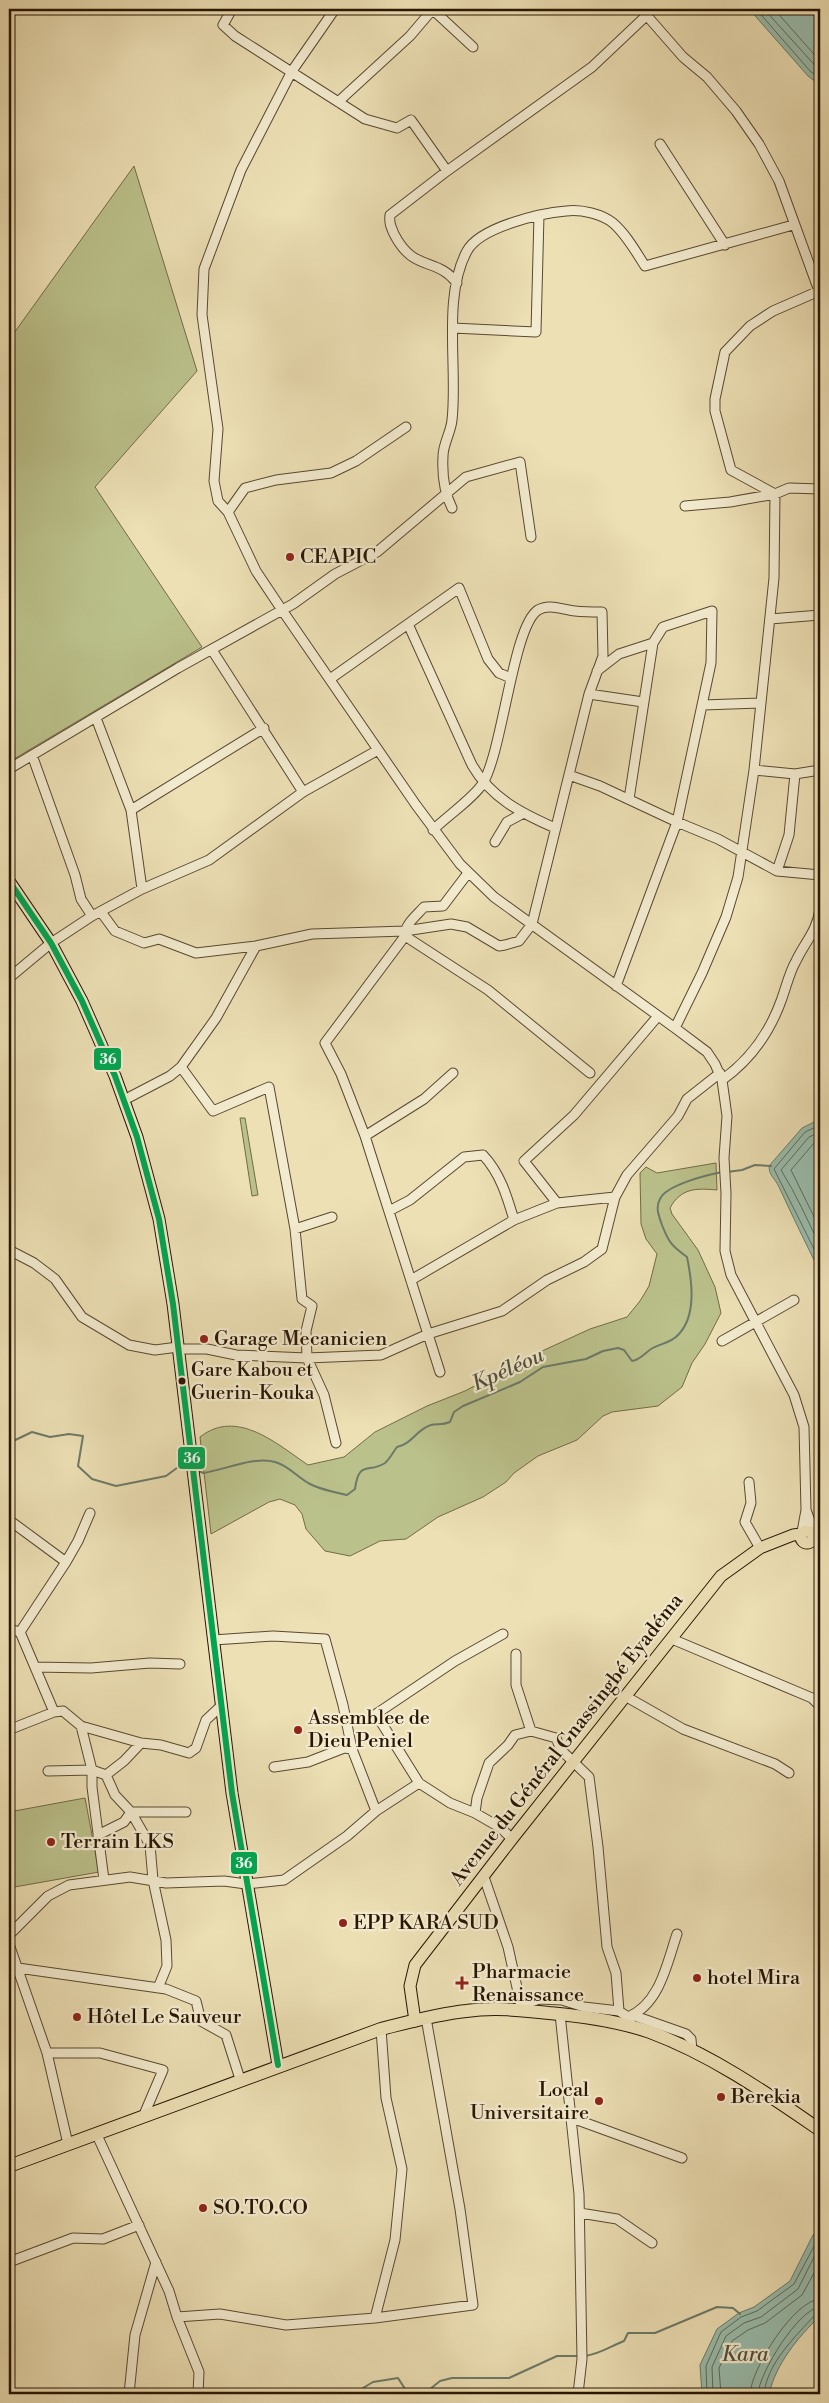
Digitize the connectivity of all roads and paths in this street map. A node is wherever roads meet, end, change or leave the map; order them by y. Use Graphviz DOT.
graph roads {
  1 [pos="232,9"];
  2 [pos="335,9"];
  3 [pos="432,9"];
  4 [pos="644,12"];
  5 [pos="473,47"];
  6 [pos="292,72"];
  7 [pos="338,102"];
  8 [pos="660,144"];
  9 [pos="447,171"];
  10 [pos="540,215"];
  11 [pos="793,225"];
  12 [pos="725,245"];
  13 [pos="457,283"];
  14 [pos="453,328"];
  15 [pos="406,427"];
  16 [pos="820,489"];
  17 [pos="775,494"];
  18 [pos="445,496"];
  19 [pos="685,506"];
  20 [pos="452,508"];
  21 [pos="228,512"];
  22 [pos="820,522"];
  23 [pos="531,536"];
  24 [pos="820,537"];
  25 [pos="282,610"];
  26 [pos="820,616"];
  27 [pos="770,619"];
  28 [pos="408,624"];
  29 [pos="653,643"];
  30 [pos="212,650"];
  31 [pos="597,671"];
  32 [pos="511,678"];
  33 [pos="330,679"];
  34 [pos="589,694"];
  35 [pos="643,702"];
  36 [pos="760,703"];
  37 [pos="703,704"];
  38 [pos="96,718"];
  39 [pos="264,728"];
  40 [pos="378,750"];
  41 [pos="32,755"];
  42 [pos="9,769"];
  43 [pos="754,770"];
  44 [pos="820,770"];
  45 [pos="795,774"];
  46 [pos="569,775"];
  47 [pos="483,784"];
  48 [pos="303,792"];
  49 [pos="629,799"];
  50 [pos="131,810"];
  51 [pos="522,814"];
  52 [pos="677,822"];
  53 [pos="555,828"];
  54 [pos="433,830"];
  55 [pos="495,842"];
  56 [pos="742,851"];
  57 [pos="468,872"];
  58 [pos="777,872"];
  59 [pos="820,875"];
  60 [pos="9,881"];
  61 [pos="142,889"];
  62 [pos="820,909"];
  63 [pos="101,912"];
  64 [pos="92,916"];
  65 [pos="532,924"];
  66 [pos="405,933"];
  67 [pos="51,944"];
  68 [pos="256,946"];
  69 [pos="9,978"];
  70 [pos="616,986"];
  71 [pos="658,1016"];
  72 [pos="675,1028"];
  73 [pos="180,1067"];
  74 [pos="452,1072"];
  75 [pos="590,1073"];
  76 [pos="721,1076"];
  77 [pos="124,1100"];
  78 [pos="365,1136"];
  79 [pos="615,1196"];
  80 [pos="557,1203"];
  81 [pos="389,1211"];
  82 [pos="332,1217"];
  83 [pos="514,1220"];
  84 [pos="295,1229"];
  85 [pos="9,1250"];
  86 [pos="411,1280"];
  87 [pos="794,1300"];
  88 [pos="755,1321"];
  89 [pos="428,1334"];
  90 [pos="722,1341"];
  91 [pos="178,1348"];
  92 [pos="307,1358"];
  93 [pos="440,1372"];
  94 [pos="336,1443"];
  95 [pos="749,1482"];
  96 [pos="90,1514"];
  97 [pos="9,1520"];
  98 [pos="810,1536"];
  99 [pos="760,1548"];
  100 [pos="66,1562"];
  101 [pos="9,1629"];
  102 [pos="20,1632"];
  103 [pos="503,1634"];
  104 [pos="672,1639"];
  105 [pos="213,1640"];
  106 [pos="516,1654"];
  107 [pos="180,1664"];
  108 [pos="35,1667"];
  109 [pos="625,1696"];
  110 [pos="222,1705"];
  111 [pos="820,1706"];
  112 [pos="54,1712"];
  113 [pos="81,1726"];
  114 [pos="11,1729"];
  115 [pos="531,1731"];
  116 [pos="142,1743"];
  117 [pos="352,1749"];
  118 [pos="573,1761"];
  119 [pos="274,1767"];
  120 [pos="92,1770"];
  121 [pos="48,1771"];
  122 [pos="789,1773"];
  123 [pos="106,1775"];
  124 [pos="418,1783"];
  125 [pos="376,1811"];
  126 [pos="131,1812"];
  127 [pos="186,1812"];
  128 [pos="475,1813"];
  129 [pos="98,1835"];
  130 [pos="512,1839"];
  131 [pos="484,1877"];
  132 [pos="104,1880"];
  133 [pos="153,1880"];
  134 [pos="246,1884"];
  135 [pos="9,1934"];
  136 [pos="677,1934"];
  137 [pos="9,1944"];
  138 [pos="18,1968"];
  139 [pos="158,1988"];
  140 [pos="521,2007"];
  141 [pos="619,2011"];
  142 [pos="560,2014"];
  143 [pos="421,2019"];
  144 [pos="630,2020"];
  145 [pos="381,2030"];
  146 [pos="47,2053"];
  147 [pos="278,2065"];
  148 [pos="240,2079"];
  149 [pos="143,2117"];
  150 [pos="572,2118"];
  151 [pos="820,2130"];
  152 [pos="96,2133"];
  153 [pos="68,2144"];
  154 [pos="682,2158"];
  155 [pos="9,2166"];
  156 [pos="580,2213"];
  157 [pos="138,2225"];
  158 [pos="652,2243"];
  159 [pos="9,2262"];
  160 [pos="156,2262"];
  161 [pos="177,2317"];
  162 [pos="376,2318"];
  163 [pos="129,2394"];
  164 [pos="198,2394"];
  165 [pos="578,2394"];
  1 -- 6 [label="street"];
  2 -- 6 [label="street"];
  3 -- 5 [label="street"];
  3 -- 7 [label="street"];
  4 -- 9 [label="street"];
  4 -- 11 [label="street"];
  6 -- 7 [label="street"];
  6 -- 21 [label="street"];
  7 -- 9 [label="street"];
  8 -- 12 [label="street"];
  9 -- 13 [label="street"];
  10 -- 12 [label="street"];
  10 -- 13 [label="street"];
  10 -- 14 [label="street"];
  11 -- 12 [label="street"];
  11 -- 17 [label="street"];
  13 -- 14 [label="street"];
  14 -- 18 [label="street"];
  15 -- 21 [label="street"];
  16 -- 17 [label="street"];
  17 -- 19 [label="street"];
  17 -- 27 [label="street"];
  18 -- 20 [label="street"];
  18 -- 23 [label="street"];
  18 -- 25 [label="street"];
  21 -- 25 [label="street"];
  22 -- 24 [label="street"];
  25 -- 30 [label="street"];
  25 -- 33 [label="street"];
  26 -- 27 [label="street"];
  27 -- 36 [label="street"];
  28 -- 32 [label="street"];
  28 -- 33 [label="street"];
  28 -- 47 [label="street"];
  29 -- 31 [label="street"];
  29 -- 35 [label="street"];
  29 -- 37 [label="street"];
  30 -- 38 [label="street"];
  30 -- 39 [label="street"];
  31 -- 32 [label="street"];
  31 -- 34 [label="street"];
  32 -- 47 [label="street"];
  33 -- 40 [label="street"];
  34 -- 35 [label="street"];
  34 -- 46 [label="street"];
  35 -- 49 [label="street"];
  36 -- 37 [label="street"];
  36 -- 43 [label="street"];
  37 -- 52 [label="street"];
  38 -- 41 [label="street"];
  38 -- 50 [label="street"];
  39 -- 48 [label="street"];
  39 -- 50 [label="street"];
  40 -- 48 [label="street"];
  40 -- 54 [label="street"];
  41 -- 42 [label="street"];
  41 -- 64 [label="street"];
  43 -- 45 [label="street"];
  43 -- 56 [label="street"];
  44 -- 45 [label="street"];
  45 -- 58 [label="street"];
  46 -- 49 [label="street"];
  46 -- 53 [label="street"];
  47 -- 51 [label="street"];
  47 -- 54 [label="street"];
  48 -- 61 [label="street"];
  49 -- 52 [label="street"];
  50 -- 61 [label="street"];
  51 -- 53 [label="street"];
  51 -- 55 [label="street"];
  52 -- 56 [label="street"];
  52 -- 70 [label="street"];
  53 -- 65 [label="street"];
  54 -- 57 [label="street"];
  56 -- 58 [label="street"];
  56 -- 72 [label="street"];
  57 -- 65 [label="street"];
  57 -- 66 [label="street"];
  58 -- 59 [label="street"];
  60 -- 67 [label="main road"];
  61 -- 63 [label="street"];
  62 -- 76 [label="street"];
  63 -- 64 [label="street"];
  63 -- 68 [label="street"];
  64 -- 67 [label="street"];
  65 -- 66 [label="street"];
  65 -- 70 [label="street"];
  66 -- 68 [label="street"];
  66 -- 75 [label="street"];
  66 -- 78 [label="street"];
  67 -- 69 [label="street"];
  67 -- 77 [label="main road"];
  68 -- 73 [label="street"];
  70 -- 71 [label="street"];
  71 -- 72 [label="street"];
  71 -- 80 [label="street"];
  72 -- 76 [label="street"];
  73 -- 77 [label="street"];
  73 -- 84 [label="street"];
  74 -- 78 [label="street"];
  76 -- 79 [label="street"];
  76 -- 88 [label="street"];
  77 -- 91 [label="main road"];
  78 -- 81 [label="street"];
  79 -- 80 [label="street"];
  79 -- 89 [label="street"];
  80 -- 83 [label="street"];
  81 -- 83 [label="street"];
  81 -- 86 [label="street"];
  82 -- 84 [label="street"];
  83 -- 86 [label="street"];
  84 -- 92 [label="street"];
  85 -- 91 [label="street"];
  86 -- 89 [label="street"];
  87 -- 88 [label="street"];
  88 -- 90 [label="street"];
  88 -- 98 [label="street"];
  89 -- 92 [label="street"];
  89 -- 93 [label="street"];
  91 -- 92 [label="street"];
  91 -- 105 [label="main road"];
  92 -- 94 [label="street"];
  95 -- 99 [label="street"];
  96 -- 100 [label="street"];
  97 -- 100 [label="street"];
  98 -- 99 [label="main road, Avenue du Général Gnassingbé Eyadéma"];
  99 -- 104 [label="main road, Avenue du Général Gnassingbé Eyadéma"];
  100 -- 102 [label="street"];
  101 -- 102 [label="street"];
  102 -- 108 [label="street"];
  103 -- 124 [label="street"];
  104 -- 109 [label="main road, Avenue du Général Gnassingbé Eyadéma"];
  104 -- 111 [label="street"];
  105 -- 110 [label="main road"];
  105 -- 117 [label="street"];
  106 -- 115 [label="street"];
  107 -- 108 [label="street"];
  108 -- 112 [label="street"];
  109 -- 118 [label="main road, Avenue du Général Gnassingbé Eyadéma"];
  109 -- 122 [label="street"];
  110 -- 116 [label="street"];
  110 -- 134 [label="main road"];
  112 -- 113 [label="street"];
  112 -- 114 [label="street"];
  113 -- 116 [label="street"];
  113 -- 120 [label="street"];
  115 -- 118 [label="street"];
  115 -- 128 [label="street"];
  116 -- 123 [label="street"];
  117 -- 119 [label="street"];
  117 -- 125 [label="street"];
  118 -- 130 [label="main road, Avenue du Général Gnassingbé Eyadéma"];
  118 -- 141 [label="street"];
  120 -- 121 [label="street"];
  120 -- 123 [label="street"];
  120 -- 129 [label="street"];
  123 -- 126 [label="street"];
  124 -- 125 [label="street"];
  124 -- 128 [label="street"];
  125 -- 134 [label="street"];
  126 -- 127 [label="street"];
  126 -- 129 [label="street"];
  126 -- 133 [label="street"];
  128 -- 130 [label="street"];
  129 -- 132 [label="street"];
  130 -- 131 [label="main road, Avenue du Général Gnassingbé Eyadéma"];
  131 -- 140 [label="street"];
  131 -- 143 [label="main road, Avenue du Général Gnassingbé Eyadéma"];
  132 -- 133 [label="street"];
  132 -- 135 [label="street"];
  133 -- 134 [label="street"];
  133 -- 139 [label="street"];
  134 -- 147 [label="main road"];
  136 -- 144 [label="street"];
  137 -- 138 [label="street"];
  138 -- 139 [label="street"];
  138 -- 146 [label="street"];
  139 -- 148 [label="street"];
  140 -- 141 [label="street"];
  140 -- 142 [label="highway"];
  140 -- 143 [label="highway"];
  141 -- 144 [label="street"];
  142 -- 144 [label="highway"];
  142 -- 150 [label="street"];
  143 -- 145 [label="highway"];
  143 -- 162 [label="street"];
  144 -- 151 [label="highway"];
  145 -- 147 [label="highway"];
  145 -- 162 [label="street"];
  146 -- 149 [label="street"];
  146 -- 153 [label="street"];
  147 -- 148 [label="highway"];
  148 -- 149 [label="highway"];
  149 -- 152 [label="highway"];
  150 -- 154 [label="street"];
  150 -- 156 [label="street"];
  152 -- 153 [label="highway"];
  152 -- 157 [label="street"];
  153 -- 155 [label="highway"];
  156 -- 158 [label="street"];
  156 -- 165 [label="street"];
  157 -- 159 [label="street"];
  157 -- 160 [label="street"];
  160 -- 161 [label="street"];
  160 -- 163 [label="street"];
  161 -- 162 [label="street"];
  161 -- 164 [label="street"];
}
